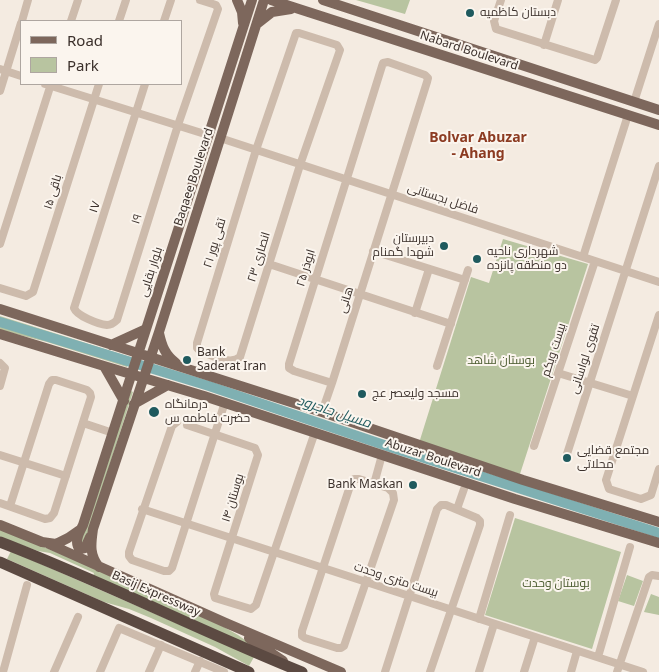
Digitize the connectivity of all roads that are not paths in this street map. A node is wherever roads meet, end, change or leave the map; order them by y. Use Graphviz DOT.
graph roads {
  1 [pos="28,0"];
  2 [pos="78,0"];
  3 [pos="126,0"];
  4 [pos="171,0"];
  5 [pos="200,0"];
  6 [pos="238,0"];
  7 [pos="252,0"];
  8 [pos="264,0"];
  9 [pos="271,0"];
  10 [pos="323,0"];
  11 [pos="500,0"];
  12 [pos="558,0"];
  13 [pos="616,0"];
  14 [pos="300,10"];
  15 [pos="23,20"];
  16 [pos="71,20"];
  17 [pos="119,20"];
  18 [pos="164,20"];
  19 [pos="257,24"];
  20 [pos="659,24"];
  21 [pos="20,27"];
  22 [pos="243,27"];
  23 [pos="544,44"];
  24 [pos="339,48"];
  25 [pos="3,70"];
  26 [pos="20,76"];
  27 [pos="428,78"];
  28 [pos="49,85"];
  29 [pos="52,85"];
  30 [pos="99,85"];
  31 [pos="145,85"];
  32 [pos="0,91"];
  33 [pos="94,99"];
  34 [pos="634,102"];
  35 [pos="659,110"];
  36 [pos="136,112"];
  37 [pos="628,115"];
  38 [pos="178,125"];
  39 [pos="659,125"];
  40 [pos="208,135"];
  41 [pos="220,138"];
  42 [pos="256,150"];
  43 [pos="300,165"];
  44 [pos="659,166"];
  45 [pos="346,180"];
  46 [pos="391,194"];
  47 [pos="0,244"];
  48 [pos="373,251"];
  49 [pos="583,257"];
  50 [pos="595,261"];
  51 [pos="269,264"];
  52 [pos="429,269"];
  53 [pos="468,270"];
  54 [pos="626,271"];
  55 [pos="315,279"];
  56 [pos="465,280"];
  57 [pos="659,282"];
  58 [pos="0,288"];
  59 [pos="360,294"];
  60 [pos="0,309"];
  61 [pos="415,313"];
  62 [pos="659,315"];
  63 [pos="117,320"];
  64 [pos="451,324"];
  65 [pos="146,328"];
  66 [pos="159,332"];
  67 [pos="0,334"];
  68 [pos="111,345"];
  69 [pos="240,357"];
  70 [pos="149,360"];
  71 [pos="1,363"];
  72 [pos="135,364"];
  73 [pos="104,366"];
  74 [pos="181,366"];
  75 [pos="437,366"];
  76 [pos="558,373"];
  77 [pos="144,376"];
  78 [pos="332,383"];
  79 [pos="590,383"];
  80 [pos="168,385"];
  81 [pos="0,386"];
  82 [pos="633,396"];
  83 [pos="225,402"];
  84 [pos="129,403"];
  85 [pos="322,412"];
  86 [pos="177,422"];
  87 [pos="83,423"];
  88 [pos="187,425"];
  89 [pos="315,432"];
  90 [pos="114,433"];
  91 [pos="215,435"];
  92 [pos="534,446"];
  93 [pos="567,454"];
  94 [pos="0,455"];
  95 [pos="382,455"];
  96 [pos="23,462"];
  97 [pos="659,469"];
  98 [pos="66,476"];
  99 [pos="374,484"];
  100 [pos="464,490"];
  101 [pos="0,503"];
  102 [pos="10,506"];
  103 [pos="142,509"];
  104 [pos="457,509"];
  105 [pos="510,515"];
  106 [pos="659,522"];
  107 [pos="186,523"];
  108 [pos="0,525"];
  109 [pos="80,528"];
  110 [pos="93,529"];
  111 [pos="232,538"];
  112 [pos="0,542"];
  113 [pos="45,543"];
  114 [pos="659,543"];
  115 [pos="630,547"];
  116 [pos="274,552"];
  117 [pos="0,562"];
  118 [pos="99,567"];
  119 [pos="322,568"];
  120 [pos="659,576"];
  121 [pos="365,581"];
  122 [pos="27,585"];
  123 [pos="409,596"];
  124 [pos="450,609"];
  125 [pos="78,616"];
  126 [pos="479,619"];
  127 [pos="226,623"];
  128 [pos="494,624"];
  129 [pos="535,637"];
  130 [pos="160,648"];
  131 [pos="577,651"];
  132 [pos="598,657"];
  133 [pos="198,667"];
  134 [pos="618,668"];
  135 [pos="300,671"];
  136 [pos="3,672"];
  137 [pos="54,672"];
  138 [pos="100,672"];
  139 [pos="149,672"];
  140 [pos="224,672"];
  141 [pos="249,672"];
  142 [pos="341,672"];
  143 [pos="385,672"];
  144 [pos="430,672"];
  145 [pos="479,672"];
  146 [pos="524,672"];
  147 [pos="571,672"];
  148 [pos="643,672"];
  1 -- 15 [label="street"];
  2 -- 16 [label="street"];
  3 -- 17 [label="street"];
  4 -- 18 [label="street"];
  5 -- 38 [label="street, ۱۹"];
  6 -- 22 [label="main road"];
  7 -- 22 [label="main road, Baqaee Boulevard"];
  8 -- 19 [label="main road, Baqaee Boulevard"];
  9 -- 14 [label="main road, Nabard Boulevard"];
  10 -- 34 [label="main road, Nabard Boulevard"];
  11 -- 23 [label="street"];
  12 -- 23 [label="street"];
  13 -- 23 [label="street"];
  14 -- 19 [label="main road"];
  14 -- 37 [label="main road, Nabard Boulevard"];
  19 -- 41 [label="main road, Baqaee Boulevard"];
  20 -- 34 [label="street"];
  21 -- 25 [label="street"];
  22 -- 40 [label="main road, Baqaee Boulevard"];
  24 -- 42 [label="street, تقی پور ۲۱"];
  24 -- 43 [label="street, انصاری ۲۳"];
  25 -- 26 [label="street"];
  25 -- 32 [label="street"];
  27 -- 45 [label="street, ابوذر ۲۵"];
  27 -- 46 [label="street, هانی"];
  28 -- 47 [label="street"];
  29 -- 33 [label="street"];
  30 -- 33 [label="street, باقی ۱۵"];
  31 -- 36 [label="street, ۱۷"];
  33 -- 36 [label="street"];
  33 -- 58 [label="street, باقی ۱۵"];
  34 -- 35 [label="main road, Nabard Boulevard"];
  36 -- 38 [label="street"];
  36 -- 63 [label="street, ۱۷"];
  37 -- 39 [label="main road, Nabard Boulevard"];
  37 -- 49 [label="street"];
  38 -- 40 [label="street"];
  38 -- 63 [label="street, ۱۹"];
  40 -- 41 [label="main road"];
  40 -- 65 [label="main road, بلوار بقایی"];
  41 -- 42 [label="street, فاضل بجستانی"];
  41 -- 66 [label="main road, Baqaee Boulevard"];
  42 -- 43 [label="street, فاضل بجستانی"];
  42 -- 69 [label="street, تقی پور ۲۱"];
  43 -- 45 [label="street, فاضل بجستانی"];
  43 -- 51 [label="street, انصاری ۲۳"];
  44 -- 54 [label="street, تقوی لواسانی"];
  45 -- 46 [label="street, فاضل بجستانی"];
  45 -- 55 [label="street, ابوذر ۲۵"];
  46 -- 48 [label="street, هانی"];
  46 -- 49 [label="street, فاضل بجستانی"];
  48 -- 52 [label="street"];
  48 -- 59 [label="street, هانی"];
  49 -- 50 [label="street, فاضل بجستانی"];
  50 -- 54 [label="street, فاضل بجستانی"];
  50 -- 76 [label="street, بیست ویکم"];
  51 -- 55 [label="street"];
  51 -- 69 [label="street, انصاری ۲۳"];
  52 -- 56 [label="street"];
  52 -- 61 [label="street"];
  53 -- 56 [label="street"];
  54 -- 57 [label="street, فاضل بجستانی"];
  54 -- 79 [label="street, تقوی لواسانی"];
  55 -- 59 [label="street"];
  55 -- 78 [label="street, ابوذر ۲۵"];
  56 -- 64 [label="street"];
  59 -- 61 [label="street"];
  59 -- 78 [label="street, هانی"];
  60 -- 68 [label="main road"];
  61 -- 64 [label="street"];
  62 -- 82 [label="street"];
  64 -- 75 [label="street"];
  65 -- 68 [label="main road"];
  65 -- 72 [label="main road, بلوار بقایی"];
  66 -- 70 [label="main road, Baqaee Boulevard"];
  66 -- 74 [label="main road"];
  67 -- 73 [label="main road"];
  68 -- 72 [label="main road"];
  70 -- 72 [label="main road, Abuzar Boulevard"];
  70 -- 74 [label="main road, Abuzar Boulevard"];
  70 -- 77 [label="main road, Baqaee Boulevard"];
  71 -- 81 [label="street"];
  72 -- 73 [label="main road"];
  72 -- 77 [label="main road, Abuzar Boulevard"];
  72 -- 84 [label="main road, بلوار بقایی"];
  73 -- 84 [label="main road"];
  74 -- 85 [label="main road, Abuzar Boulevard"];
  76 -- 79 [label="street"];
  76 -- 92 [label="street, بیست ویکم"];
  77 -- 80 [label="main road, Abuzar Boulevard"];
  77 -- 84 [label="main road, بلوار بقایی"];
  78 -- 85 [label="street, هانی"];
  79 -- 82 [label="street"];
  79 -- 93 [label="street, تقوی لواسانی"];
  80 -- 83 [label="main road, Abuzar Boulevard"];
  80 -- 84 [label="main road"];
  82 -- 97 [label="street"];
  83 -- 89 [label="main road, Abuzar Boulevard"];
  83 -- 91 [label="street"];
  84 -- 90 [label="main road, بلوار بقایی"];
  84 -- 110 [label="main road, بلوار بقایی"];
  85 -- 106 [label="main road, Abuzar Boulevard"];
  86 -- 103 [label="street"];
  87 -- 90 [label="street"];
  87 -- 96 [label="street"];
  87 -- 98 [label="street"];
  88 -- 91 [label="street"];
  89 -- 95 [label="main road, Abuzar Boulevard"];
  89 -- 116 [label="street"];
  90 -- 109 [label="main road, بلوار بقایی"];
  91 -- 107 [label="street"];
  91 -- 111 [label="street, بوستان ۱۴"];
  94 -- 96 [label="street"];
  95 -- 99 [label="street"];
  95 -- 114 [label="main road, Abuzar Boulevard"];
  96 -- 98 [label="street"];
  96 -- 102 [label="street"];
  98 -- 102 [label="street"];
  99 -- 119 [label="street"];
  99 -- 121 [label="street"];
  100 -- 104 [label="street"];
  101 -- 102 [label="street"];
  103 -- 107 [label="street, بیست متری وحدت"];
  103 -- 107 [label="street"];
  104 -- 123 [label="street"];
  104 -- 124 [label="street"];
  105 -- 126 [label="street"];
  107 -- 111 [label="street, بیست متری وحدت"];
  108 -- 113 [label="main road"];
  109 -- 110 [label="main road"];
  109 -- 113 [label="main road"];
  110 -- 118 [label="main road, بلوار بقایی"];
  111 -- 116 [label="street, بیست متری وحدت"];
  111 -- 116 [label="street, بوستان ۱۴"];
  112 -- 135 [label="highway, Basij Expressway"];
  113 -- 118 [label="main road"];
  115 -- 132 [label="street"];
  116 -- 119 [label="street, بیست متری وحدت"];
  117 -- 141 [label="highway"];
  118 -- 127 [label="main road"];
  119 -- 121 [label="street, بیست متری وحدت"];
  119 -- 121 [label="street"];
  120 -- 134 [label="street"];
  121 -- 123 [label="street, بیست متری وحدت"];
  122 -- 136 [label="street"];
  123 -- 124 [label="street, بیست متری وحدت"];
  123 -- 143 [label="street"];
  124 -- 126 [label="street, بیست متری وحدت"];
  124 -- 144 [label="street"];
  125 -- 137 [label="street"];
  126 -- 128 [label="street, بیست متری وحدت"];
  127 -- 135 [label="main road"];
  127 -- 142 [label="main road"];
  128 -- 129 [label="street, بیست متری وحدت"];
  128 -- 145 [label="street"];
  129 -- 131 [label="street, بیست متری وحدت"];
  129 -- 146 [label="street"];
  130 -- 133 [label="street"];
  130 -- 138 [label="street"];
  130 -- 139 [label="street"];
  131 -- 132 [label="street, بیست متری وحدت"];
  131 -- 147 [label="street"];
  132 -- 134 [label="street, بیست متری وحدت"];
  133 -- 140 [label="street"];
  134 -- 148 [label="street, بیست متری وحدت"];
}
